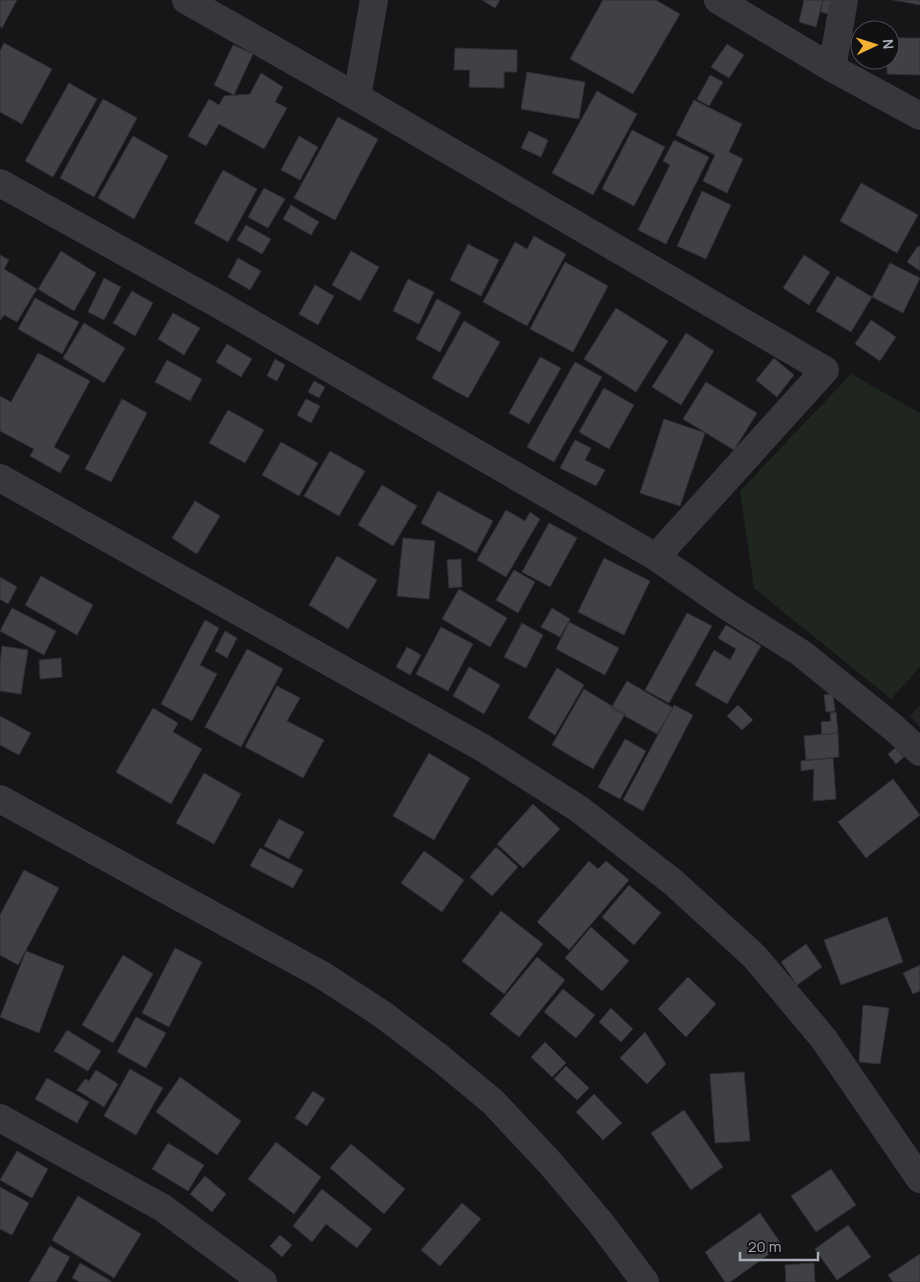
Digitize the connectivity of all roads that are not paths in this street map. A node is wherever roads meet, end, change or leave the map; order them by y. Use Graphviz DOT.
graph roads {
  1 [pos="186,0"];
  2 [pos="374,0"];
  3 [pos="718,0"];
  4 [pos="844,0"];
  5 [pos="832,68"];
  6 [pos="358,98"];
  7 [pos="920,116"];
  8 [pos="0,183"];
  9 [pos="0,478"];
  10 [pos="656,558"];
  11 [pos="920,752"];
  12 [pos="0,798"];
  13 [pos="0,1118"];
  14 [pos="920,1179"];
  15 [pos="263,1282"];
  16 [pos="645,1282"];
  1 -- 6 [label="street"];
  2 -- 6 [label="street"];
  3 -- 5 [label="street"];
  4 -- 5 [label="street"];
  5 -- 7 [label="street"];
  6 -- 10 [label="street"];
  8 -- 10 [label="street"];
  9 -- 14 [label="street"];
  10 -- 11 [label="street"];
  12 -- 16 [label="street"];
  13 -- 15 [label="street"];
}
